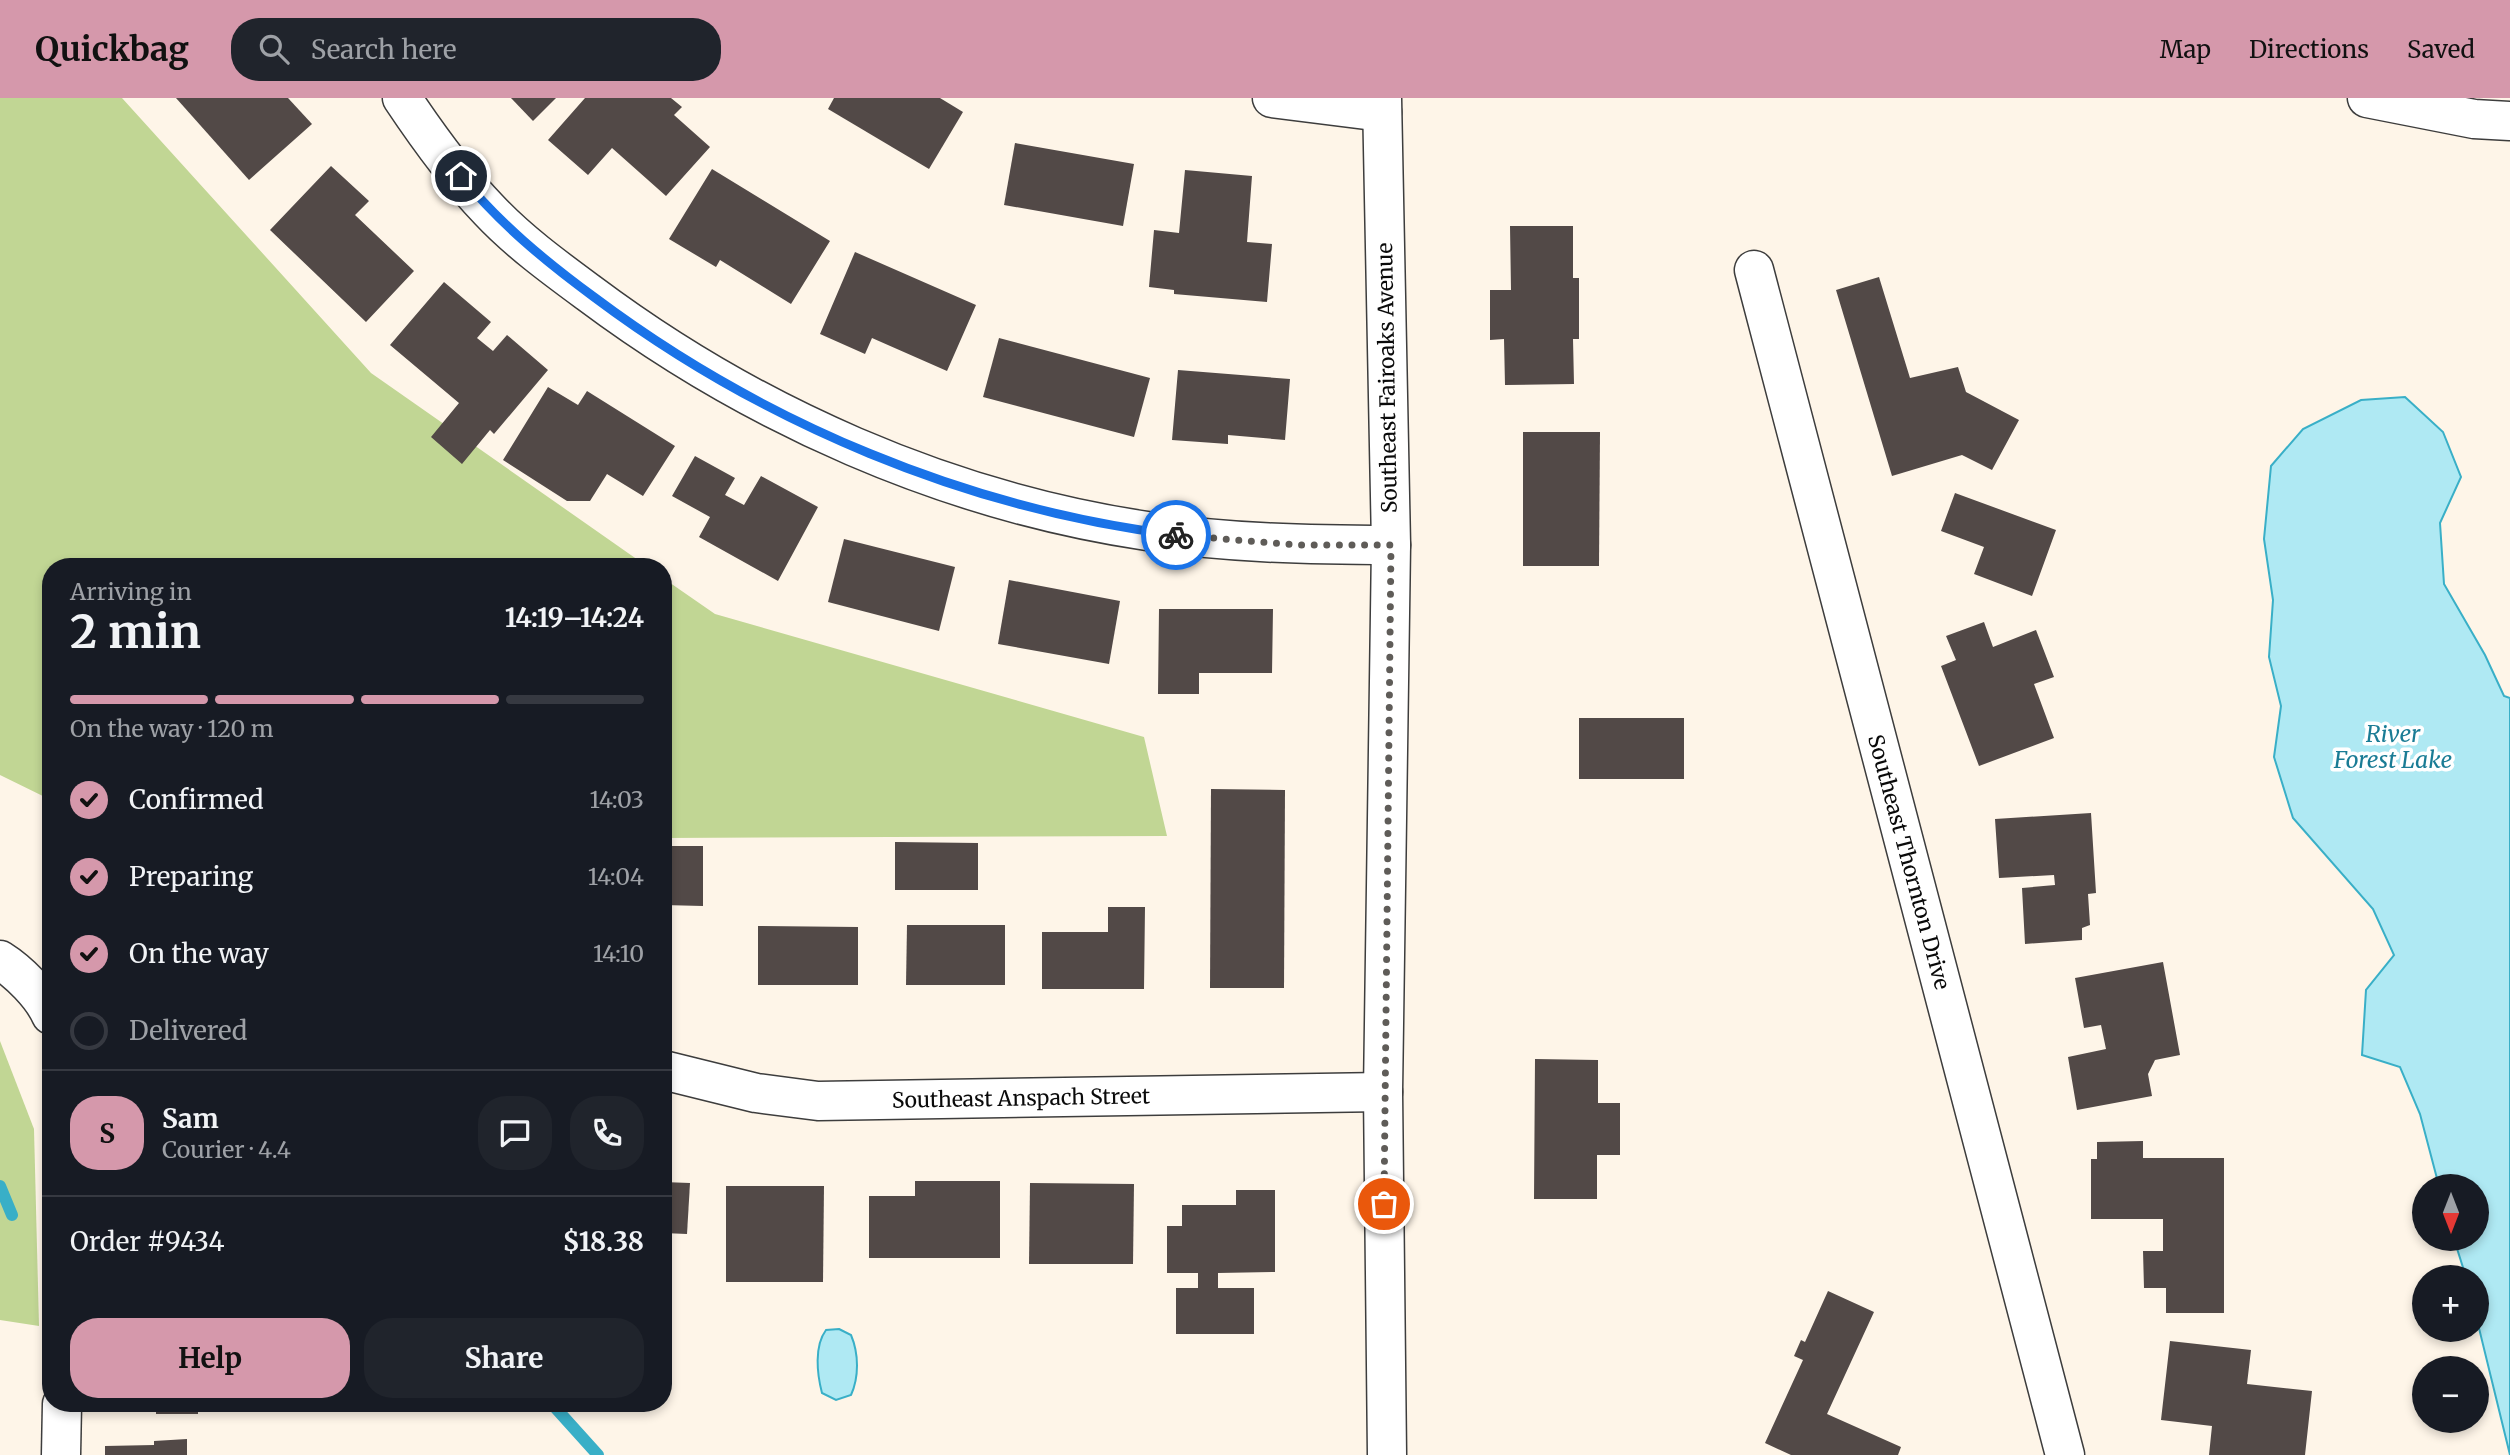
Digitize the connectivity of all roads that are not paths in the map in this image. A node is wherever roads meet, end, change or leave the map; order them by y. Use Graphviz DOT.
graph roads {
  1 [pos="402,98"];
  2 [pos="1272,98"];
  3 [pos="2367,98"];
  4 [pos="1382,105"];
  5 [pos="2510,121"];
  6 [pos="1754,270"];
  7 [pos="1391,545"];
  8 [pos="0,960"];
  9 [pos="42,999"];
  10 [pos="672,1072"];
  11 [pos="1382,1092"];
  12 [pos="62,1412"];
  13 [pos="61,1455"];
  14 [pos="1387,1455"];
  15 [pos="2065,1455"];
  1 -- 7 [label="street"];
  2 -- 4 [label="street"];
  3 -- 5 [label="street"];
  4 -- 7 [label="street, Southeast Fairoaks Avenue"];
  6 -- 15 [label="street, Southeast Thornton Drive"];
  7 -- 11 [label="street, Southeast Fairoaks Avenue"];
  8 -- 9 [label="street"];
  10 -- 11 [label="street, Southeast Anspach Street"];
  11 -- 14 [label="street, Southeast Fairoaks Avenue"];
  12 -- 13 [label="street"];
}
